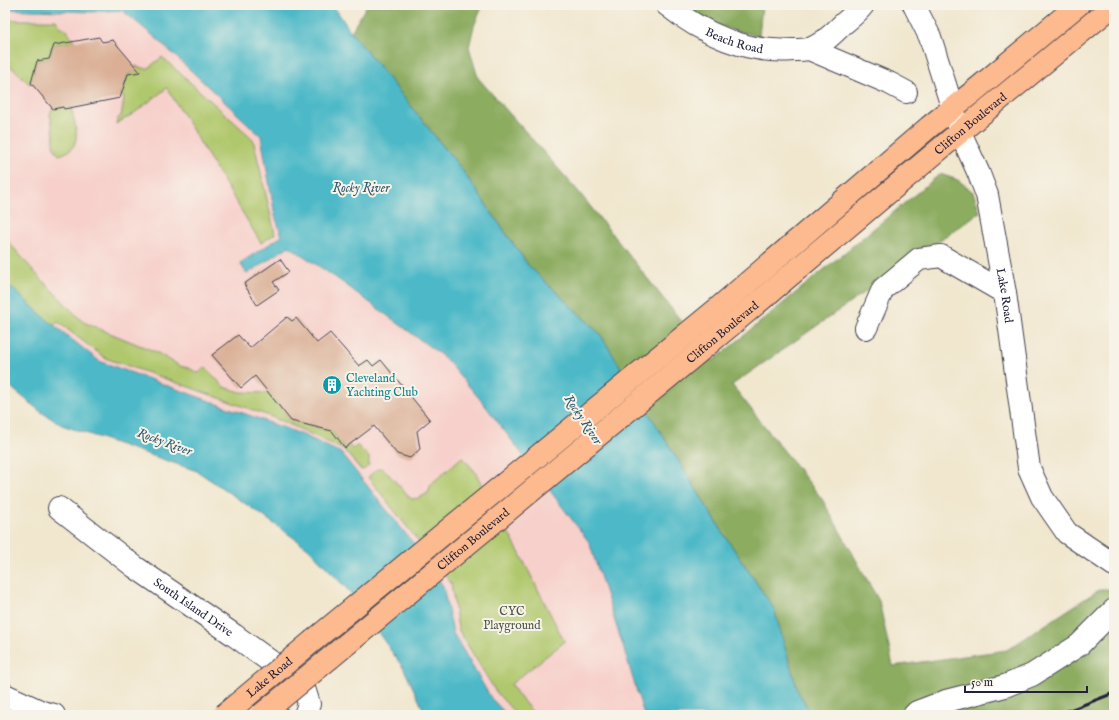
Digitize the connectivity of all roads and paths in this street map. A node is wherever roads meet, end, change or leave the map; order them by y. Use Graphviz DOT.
graph roads {
  1 [pos="667,5"];
  2 [pos="863,5"];
  3 [pos="914,5"];
  4 [pos="1078,5"];
  5 [pos="1114,5"];
  6 [pos="809,49"];
  7 [pos="906,92"];
  8 [pos="953,108"];
  9 [pos="960,132"];
  10 [pos="1005,293"];
  11 [pos="866,328"];
  12 [pos="59,508"];
  13 [pos="1114,565"];
  14 [pos="1114,610"];
  15 [pos="314,640"];
  16 [pos="330,658"];
  17 [pos="5,694"];
  18 [pos="54,715"];
  19 [pos="224,715"];
  20 [pos="261,715"];
  21 [pos="304,715"];
  22 [pos="914,715"];
  1 -- 6 [label="street, Beach Road"];
  2 -- 6 [label="street, Beach Road"];
  3 -- 8 [label="street, Lake Road"];
  4 -- 8 [label="main road, Clifton Boulevard"];
  5 -- 9 [label="main road, Clifton Boulevard"];
  6 -- 7 [label="street, Beach Road"];
  8 -- 9 [label="street, Lake Road"];
  8 -- 15 [label="main road, Clifton Boulevard"];
  9 -- 10 [label="street, Lake Road"];
  9 -- 16 [label="main road, Clifton Boulevard"];
  10 -- 11 [label="street"];
  10 -- 13 [label="street, Lake Road"];
  12 -- 21 [label="street, South Island Drive"];
  14 -- 22 [label="street"];
  15 -- 19 [label="main road, Lake Road, bridge"];
  16 -- 20 [label="main road, Lake Road, bridge"];
  17 -- 18 [label="street"];
}
